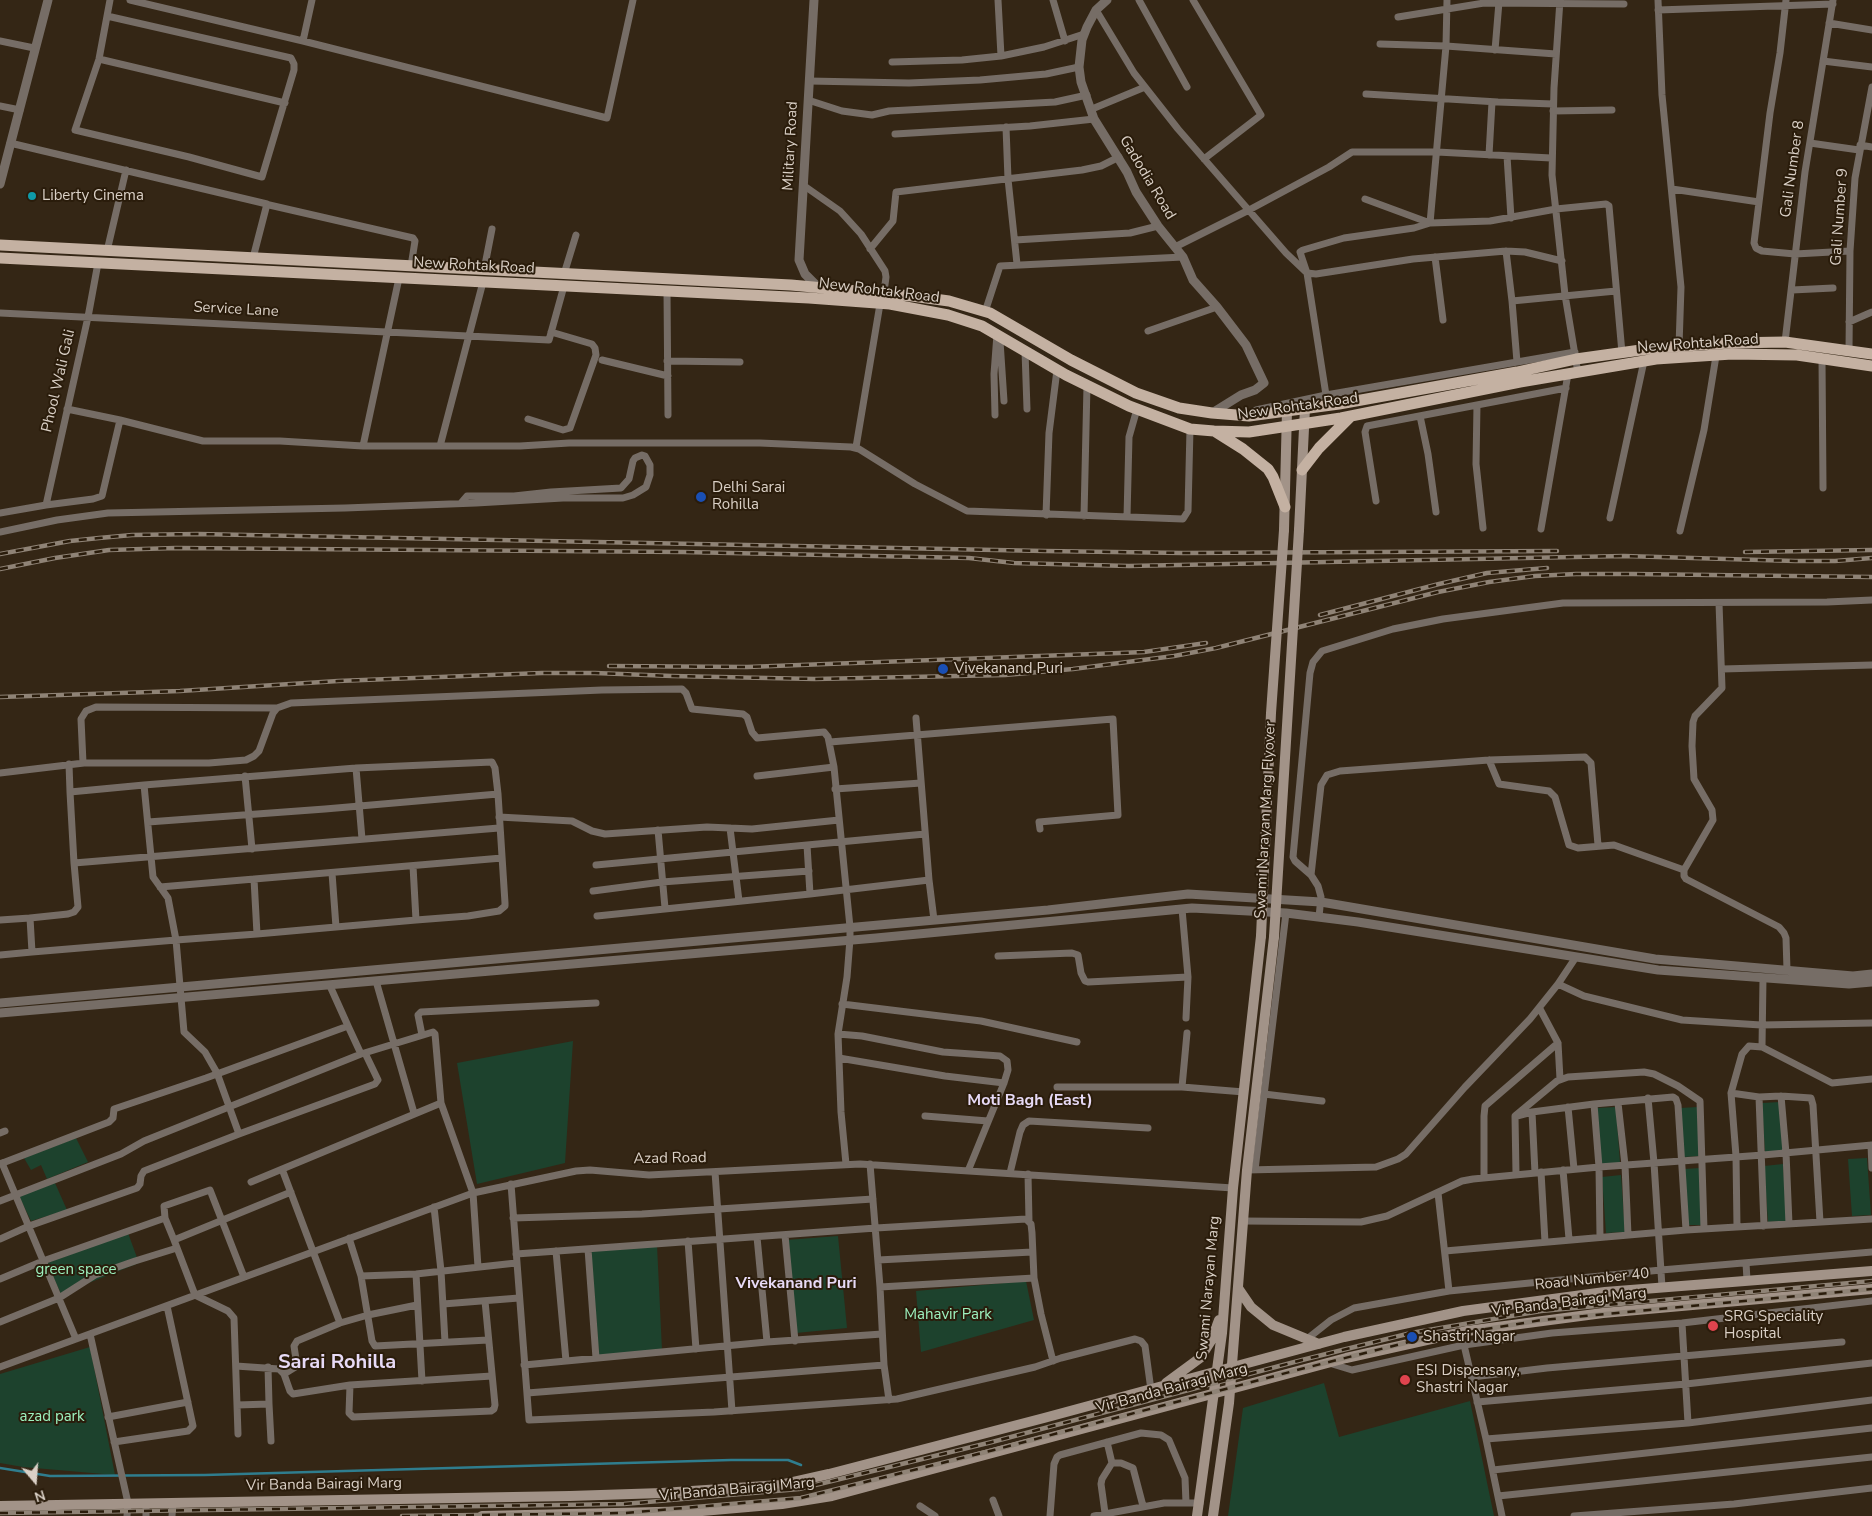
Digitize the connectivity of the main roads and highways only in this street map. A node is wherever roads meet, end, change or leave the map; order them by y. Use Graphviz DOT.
graph roads {
  1 [pos="0,245"];
  2 [pos="0,258"];
  3 [pos="483,276"];
  4 [pos="564,280"];
  5 [pos="1872,354"];
  6 [pos="1872,366"];
  7 [pos="1306,408"];
  8 [pos="1288,411"];
  9 [pos="1351,416"];
  10 [pos="1304,424"];
  11 [pos="1287,426"];
  12 [pos="1214,431"];
  13 [pos="1302,470"];
  14 [pos="1285,507"];
  15 [pos="1244,1092"];
  16 [pos="1251,1170"];
  17 [pos="1872,1271"];
  18 [pos="1238,1288"];
  19 [pos="1872,1289"];
  20 [pos="1224,1310"];
  21 [pos="1319,1344"];
  22 [pos="1232,1367"];
  23 [pos="1216,1372"];
  24 [pos="1156,1388"];
  25 [pos="1230,1389"];
  26 [pos="1213,1394"];
  27 [pos="0,1506"];
  28 [pos="482,1516"];
  29 [pos="1197,1516"];
  30 [pos="1213,1516"];
  1 -- 3 [label="main road, New Rohtak Road"];
  2 -- 3 [label="main road, New Rohtak Road"];
  3 -- 4 [label="main road, New Rohtak Road"];
  4 -- 8 [label="main road, New Rohtak Road"];
  4 -- 12 [label="main road, New Rohtak Road"];
  5 -- 7 [label="main road, New Rohtak Road"];
  6 -- 9 [label="main road, New Rohtak Road"];
  7 -- 8 [label="main road, New Rohtak Road"];
  7 -- 10 [label="main road"];
  8 -- 11 [label="main road"];
  9 -- 10 [label="main road, New Rohtak Road"];
  9 -- 13 [label="main road"];
  10 -- 11 [label="main road, New Rohtak Road"];
  10 -- 13 [label="main road"];
  11 -- 12 [label="main road, New Rohtak Road"];
  11 -- 14 [label="main road"];
  12 -- 14 [label="main road"];
  13 -- 16 [label="main road, Swami Narayan Marg Flyover, bridge"];
  14 -- 15 [label="main road, Swami Narayan Marg Flyover, bridge"];
  15 -- 20 [label="main road, Swami Narayan Marg"];
  16 -- 18 [label="main road, Swami Narayan Marg"];
  17 -- 21 [label="main road, Road Number 40"];
  18 -- 21 [label="main road"];
  18 -- 22 [label="main road, Swami Narayan Marg"];
  19 -- 25 [label="main road, Vir Banda Bairagi Marg"];
  20 -- 23 [label="main road, Swami Narayan Marg"];
  20 -- 24 [label="main road"];
  21 -- 22 [label="main road, Vir Banda Bairagi Marg"];
  22 -- 23 [label="main road, Vir Banda Bairagi Marg"];
  22 -- 25 [label="main road, Swami Narayan Marg"];
  23 -- 24 [label="main road, Vir Banda Bairagi Marg"];
  23 -- 26 [label="main road, Swami Narayan Marg"];
  24 -- 27 [label="main road, Vir Banda Bairagi Marg"];
  25 -- 26 [label="main road, Vir Banda Bairagi Marg"];
  25 -- 30 [label="main road, Swami Narayan Marg"];
  26 -- 28 [label="main road, Vir Banda Bairagi Marg"];
  26 -- 29 [label="main road, Swami Narayan Marg"];
}
